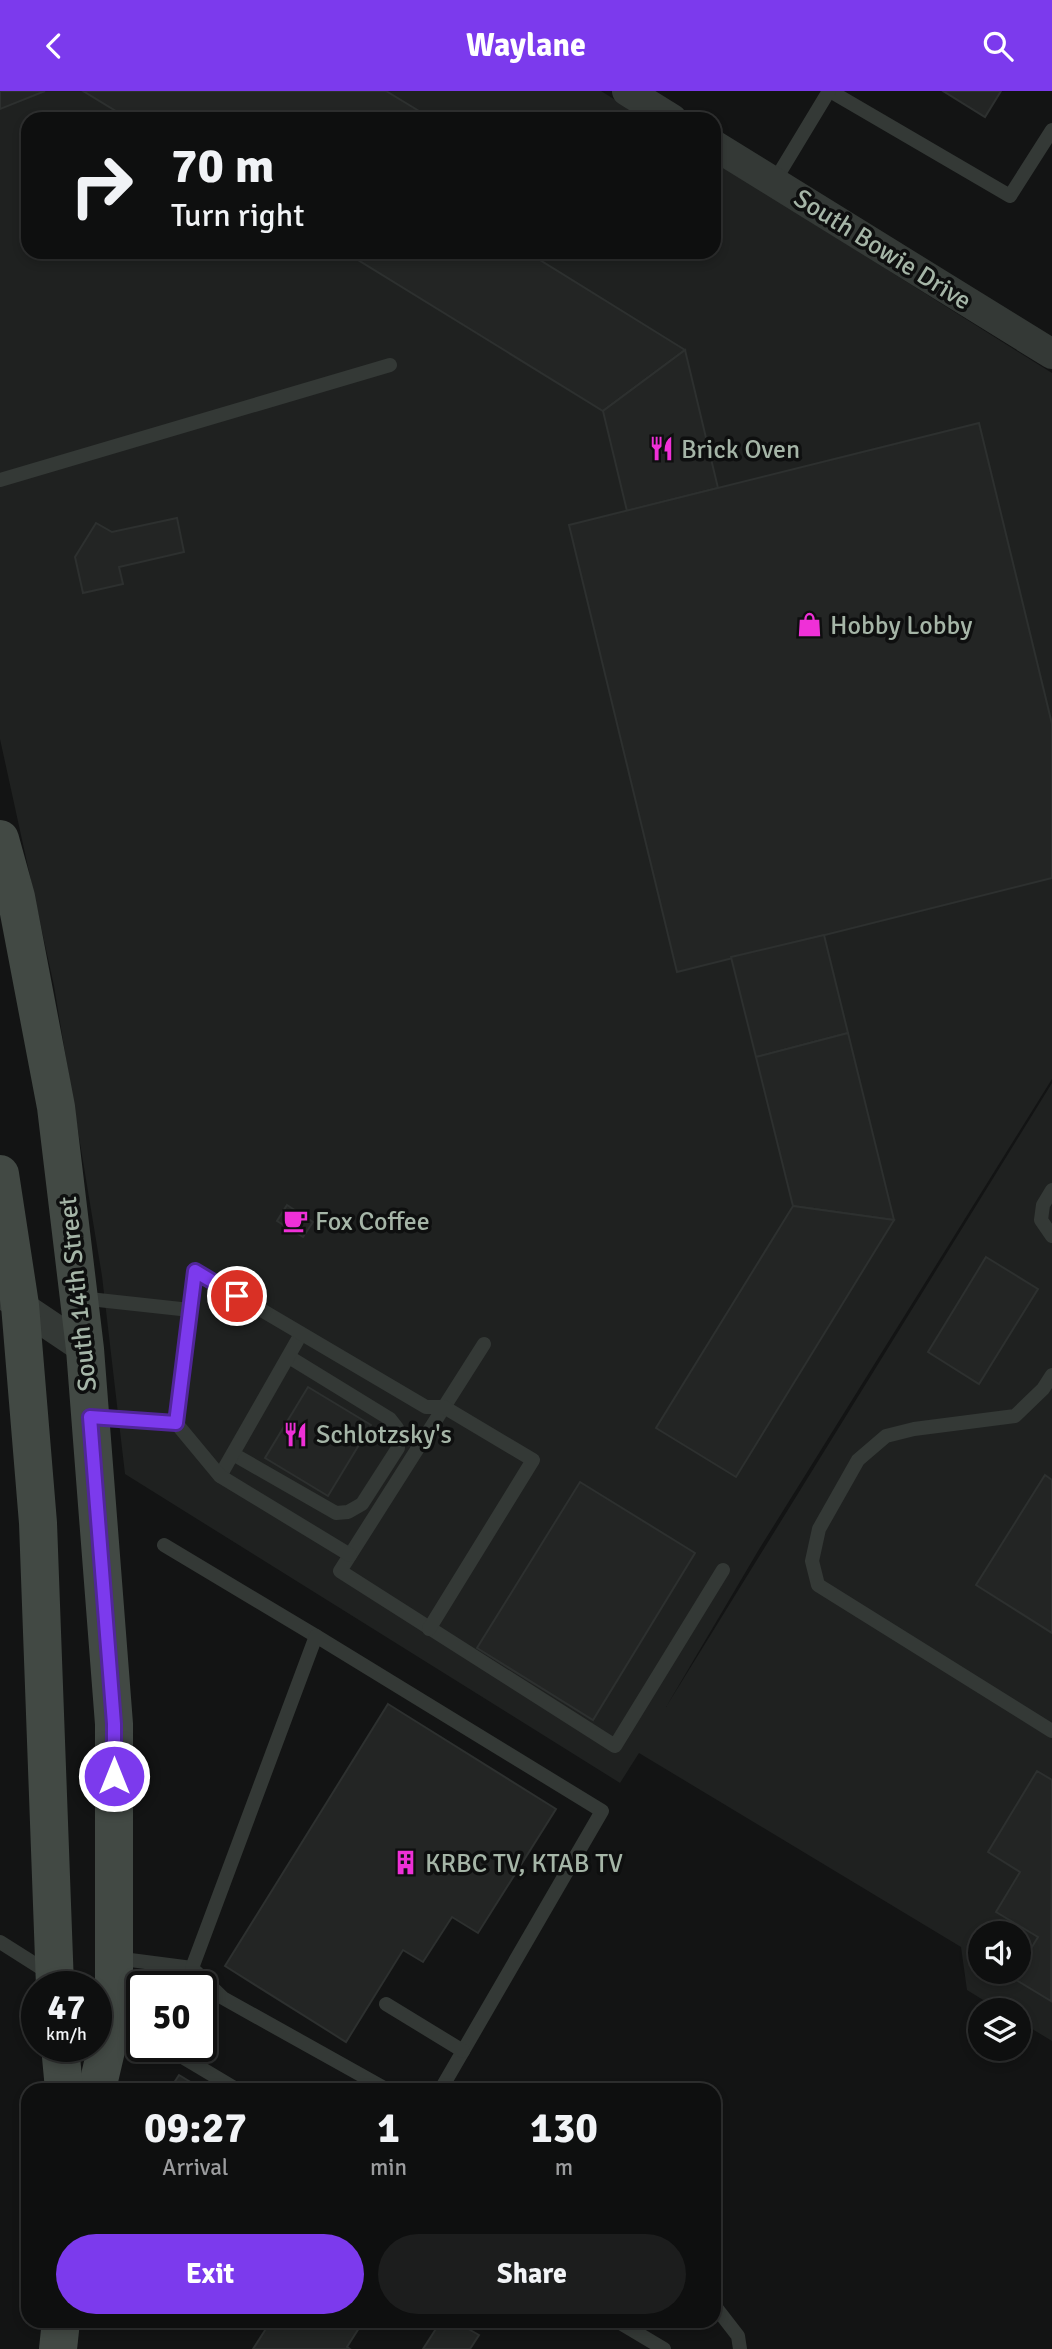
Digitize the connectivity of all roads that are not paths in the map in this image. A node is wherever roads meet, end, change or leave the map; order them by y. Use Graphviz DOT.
graph roads {
  1 [pos="627,91"];
  2 [pos="829,91"];
  3 [pos="661,112"];
  4 [pos="1052,130"];
  5 [pos="721,149"];
  6 [pos="774,182"];
  7 [pos="1052,354"];
  8 [pos="390,365"];
  9 [pos="0,481"];
  10 [pos="0,839"];
  11 [pos="0,1174"];
  12 [pos="1052,1190"];
  13 [pos="1052,1236"];
  14 [pos="79,1297"];
  15 [pos="10,1298"];
  16 [pos="190,1310"];
  17 [pos="301,1334"];
  18 [pos="484,1344"];
  19 [pos="85,1349"];
  20 [pos="289,1357"];
  21 [pos="1052,1375"];
  22 [pos="444,1407"];
  23 [pos="90,1417"];
  24 [pos="176,1423"];
  25 [pos="233,1454"];
  26 [pos="220,1476"];
  27 [pos="164,1545"];
  28 [pos="350,1555"];
  29 [pos="723,1570"];
  30 [pos="429,1629"];
  31 [pos="316,1636"];
  32 [pos="1052,1731"];
  33 [pos="0,1942"];
  34 [pos="114,1958"];
  35 [pos="192,1968"];
  36 [pos="41,1971"];
  37 [pos="55,1971"];
  38 [pos="386,2004"];
  39 [pos="126,2015"];
  40 [pos="126,2028"];
  41 [pos="463,2051"];
  42 [pos="61,2062"];
  43 [pos="191,2062"];
  44 [pos="63,2083"];
  45 [pos="100,2083"];
  46 [pos="226,2083"];
  47 [pos="375,2083"];
  48 [pos="444,2083"];
  49 [pos="721,2314"];
  50 [pos="60,2328"];
  51 [pos="629,2328"];
  52 [pos="58,2349"];
  53 [pos="664,2349"];
  54 [pos="740,2349"];
  1 -- 3 [label="street"];
  2 -- 4 [label="lane"];
  2 -- 6 [label="lane"];
  5 -- 6 [label="street, South Bowie Drive"];
  6 -- 7 [label="street, South Bowie Drive"];
  8 -- 9 [label="lane"];
  10 -- 14 [label="main road, South 14th Street"];
  11 -- 15 [label="main road"];
  12 -- 13 [label="lane"];
  14 -- 16 [label="lane"];
  14 -- 19 [label="main road, South 14th Street"];
  15 -- 19 [label="street"];
  15 -- 37 [label="main road"];
  16 -- 17 [label="lane"];
  16 -- 24 [label="lane"];
  17 -- 20 [label="lane"];
  17 -- 22 [label="lane"];
  18 -- 22 [label="lane"];
  19 -- 23 [label="main road, South 14th Street"];
  20 -- 25 [label="lane"];
  20 -- 25 [label="lane"];
  21 -- 32 [label="lane"];
  22 -- 28 [label="lane"];
  22 -- 30 [label="lane"];
  23 -- 24 [label="lane"];
  23 -- 34 [label="main road, South 14th Street"];
  24 -- 26 [label="lane"];
  25 -- 26 [label="lane"];
  26 -- 28 [label="lane"];
  27 -- 31 [label="lane"];
  28 -- 30 [label="lane"];
  29 -- 30 [label="lane"];
  31 -- 35 [label="lane"];
  31 -- 41 [label="lane"];
  33 -- 36 [label="lane"];
  34 -- 35 [label="lane"];
  34 -- 39 [label="main road, South 14th Street"];
  35 -- 47 [label="lane"];
  38 -- 41 [label="lane"];
  40 -- 45 [label="main road, South 14th Street"];
  41 -- 48 [label="lane"];
  42 -- 44 [label="main road"];
  43 -- 46 [label="lane"];
  49 -- 54 [label="lane"];
  50 -- 52 [label="main road"];
  51 -- 53 [label="lane"];
}
